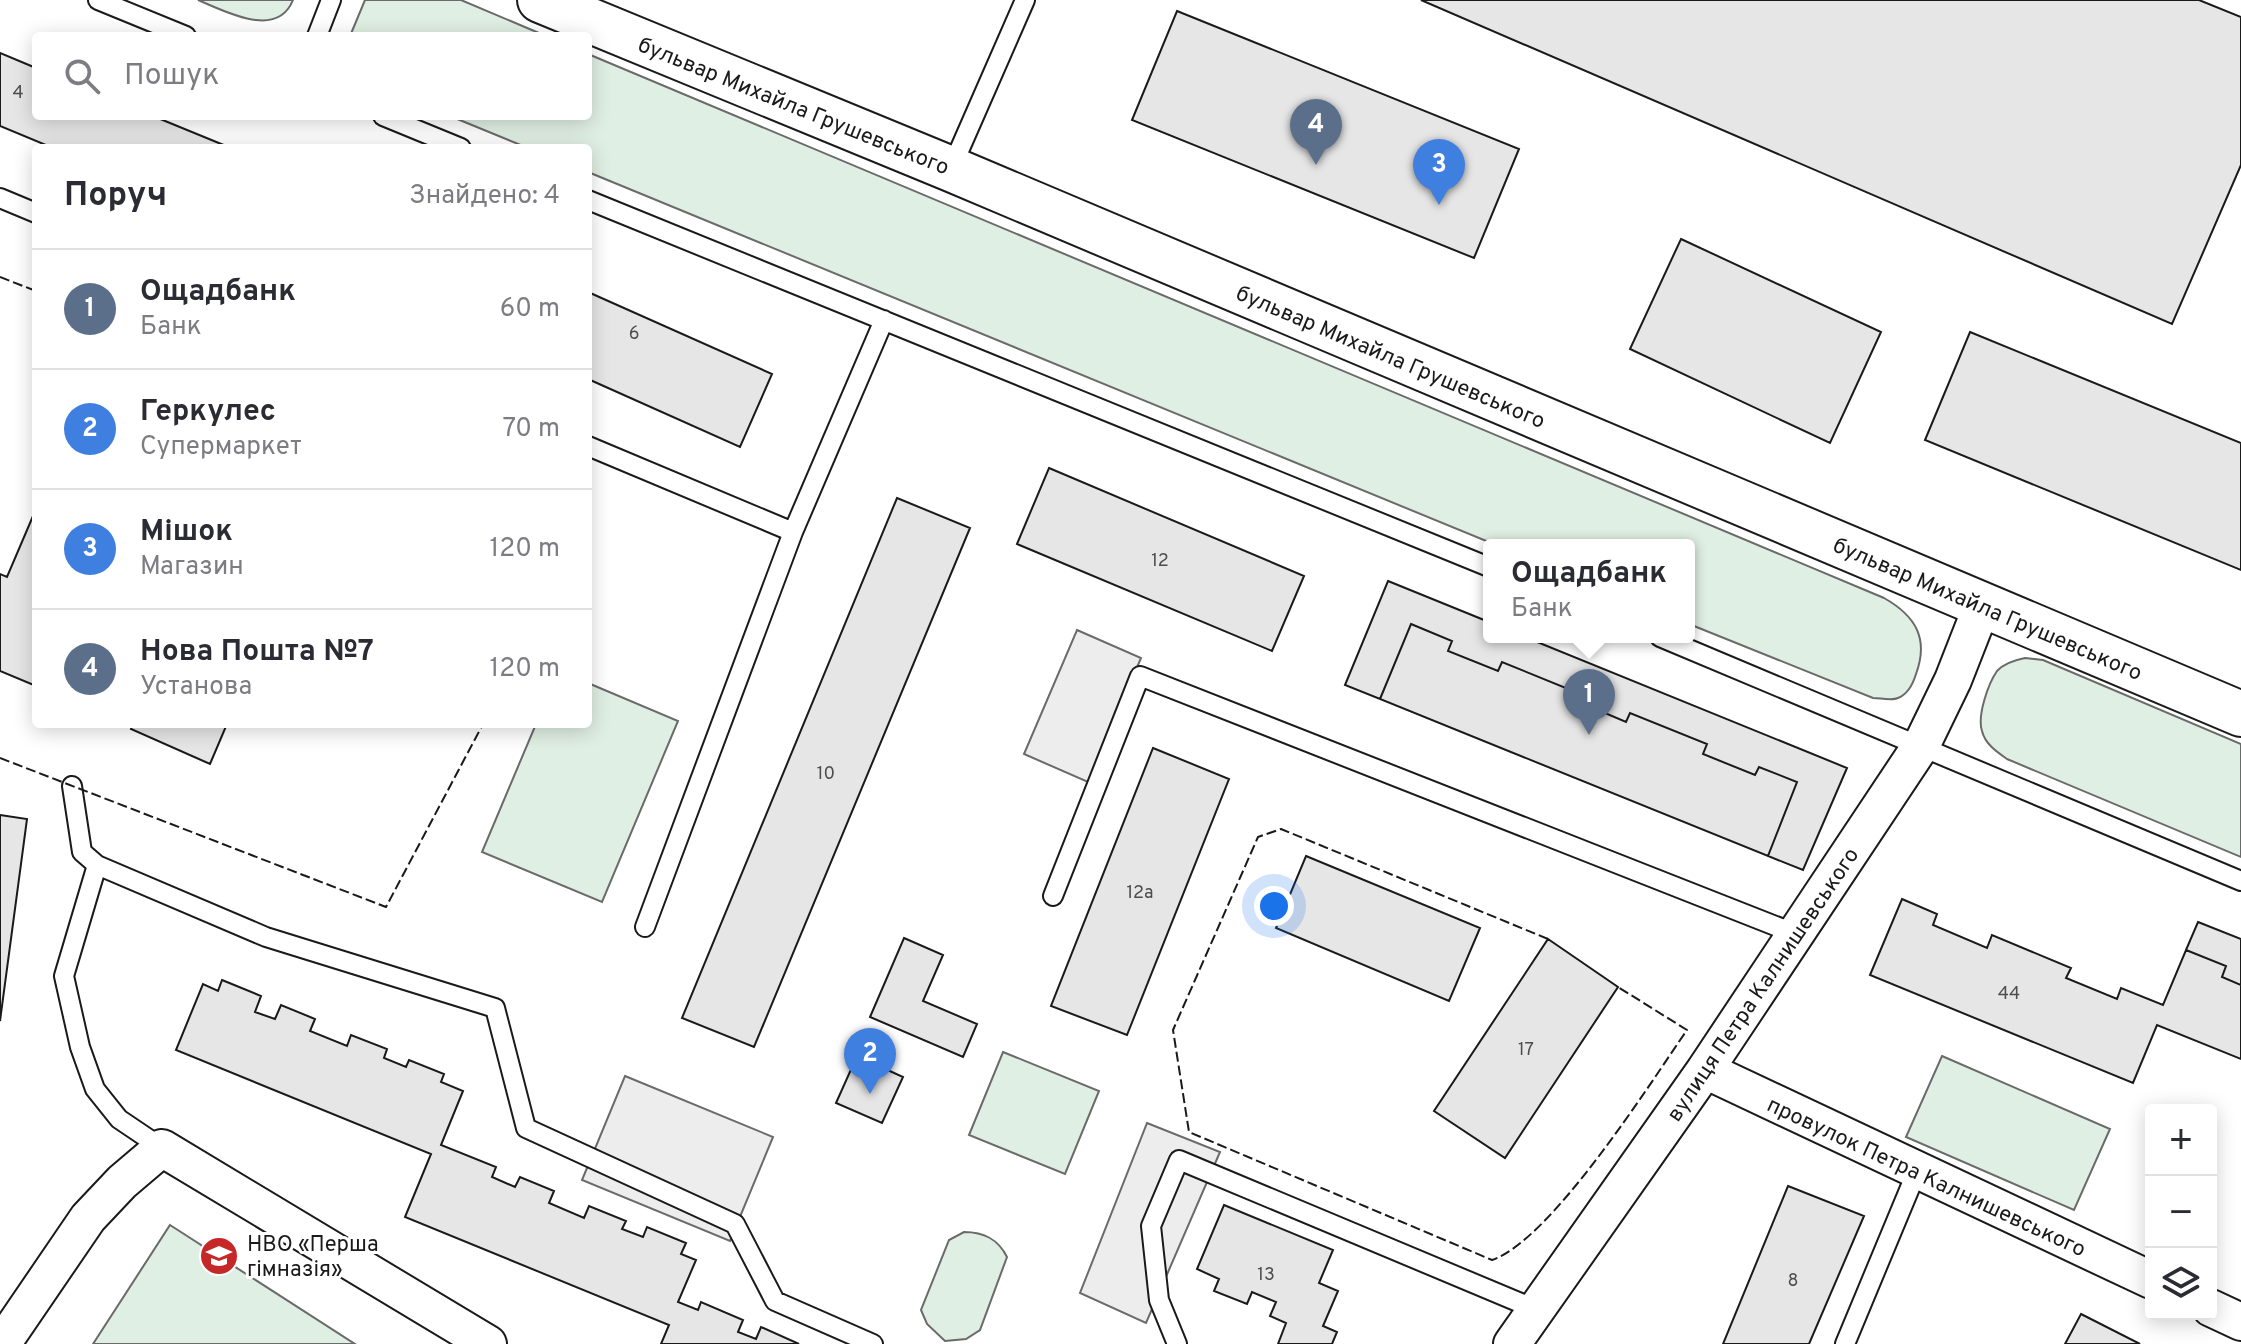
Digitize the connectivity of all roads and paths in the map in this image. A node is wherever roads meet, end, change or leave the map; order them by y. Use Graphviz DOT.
graph roads {
  1 [pos="98,0"];
  2 [pos="331,0"];
  3 [pos="540,0"];
  4 [pos="1025,0"];
  5 [pos="176,32"];
  6 [pos="319,32"];
  7 [pos="393,120"];
  8 [pos="451,144"];
  9 [pos="951,169"];
  10 [pos="0,198"];
  11 [pos="592,202"];
  12 [pos="32,211"];
  13 [pos="884,320"];
  14 [pos="592,448"];
  15 [pos="793,532"];
  16 [pos="1483,565"];
  17 [pos="1982,606"];
  18 [pos="1675,643"];
  19 [pos="2241,714"];
  20 [pos="1922,744"];
  21 [pos="72,786"];
  22 [pos="97,865"];
  23 [pos="2241,881"];
  24 [pos="1053,896"];
  25 [pos="645,927"];
  26 [pos="1796,934"];
  27 [pos="1705,1070"];
  28 [pos="162,1148"];
  29 [pos="1917,1171"];
  30 [pos="2145,1277"];
  31 [pos="1535,1309"];
  32 [pos="2217,1311"];
  33 [pos="2241,1322"];
  34 [pos="2,1344"];
  35 [pos="488,1344"];
  36 [pos="873,1344"];
  37 [pos="1177,1344"];
  38 [pos="1512,1344"];
  39 [pos="1845,1344"];
  1 -- 5 [label="lane"];
  2 -- 6 [label="lane"];
  3 -- 9 [label="main road, бульвар Михайла Грушевського"];
  4 -- 9 [label="lane"];
  7 -- 8 [label="lane"];
  9 -- 17 [label="main road, бульвар Михайла Грушевського"];
  10 -- 12 [label="lane"];
  11 -- 13 [label="lane"];
  13 -- 15 [label="lane"];
  13 -- 16 [label="lane"];
  14 -- 15 [label="lane"];
  15 -- 25 [label="lane"];
  17 -- 19 [label="main road, бульвар Михайла Грушевського"];
  17 -- 20 [label="street, вулиця Петра Калнишевського"];
  18 -- 20 [label="lane"];
  20 -- 23 [label="lane"];
  20 -- 26 [label="street, вулиця Петра Калнишевського"];
  21 -- 22 [label="lane"];
  22 -- 28 [label="lane"];
  22 -- 36 [label="lane"];
  24 -- 26 [label="lane"];
  26 -- 27 [label="street, вулиця Петра Калнишевського"];
  27 -- 29 [label="street, провулок Петра Калнишевського"];
  27 -- 31 [label="street, вулиця Петра Калнишевського"];
  28 -- 34 [label="street"];
  28 -- 35 [label="street"];
  29 -- 30 [label="street, провулок Петра Калнишевського"];
  29 -- 39 [label="lane"];
  31 -- 37 [label="lane"];
  31 -- 38 [label="street, вулиця Петра Калнишевського"];
  32 -- 33 [label="street"];
}
